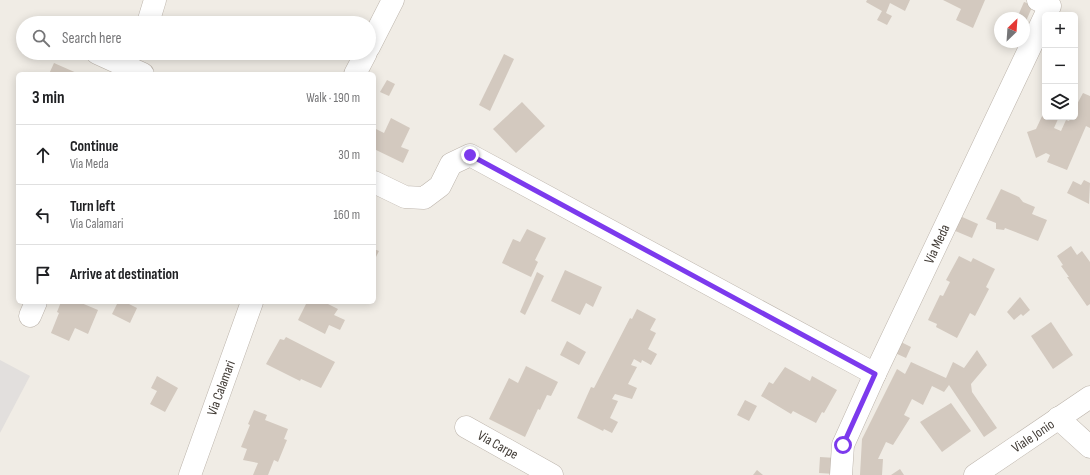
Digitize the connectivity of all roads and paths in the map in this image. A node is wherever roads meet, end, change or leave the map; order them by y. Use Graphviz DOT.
graph roads {
  1 [pos="155,0"];
  2 [pos="393,0"];
  3 [pos="1046,7"];
  4 [pos="150,16"];
  5 [pos="376,34"];
  6 [pos="116,60"];
  7 [pos="362,60"];
  8 [pos="138,68"];
  9 [pos="356,72"];
  10 [pos="376,183"];
  11 [pos="251,304"];
  12 [pos="875,374"];
  13 [pos="1090,397"];
  14 [pos="1058,418"];
  15 [pos="466,427"];
  16 [pos="1090,447"];
  17 [pos="190,475"];
  18 [pos="552,475"];
  19 [pos="841,475"];
  20 [pos="975,475"];
  1 -- 4 [label="street"];
  2 -- 5 [label="street"];
  3 -- 12 [label="street, Via Meda"];
  6 -- 8 [label="street"];
  7 -- 9 [label="street"];
  10 -- 12 [label="street"];
  11 -- 17 [label="street, Via Calamari"];
  12 -- 19 [label="street, Via Meda"];
  13 -- 14 [label="street, Viale Jonio"];
  14 -- 16 [label="street"];
  14 -- 20 [label="street, Viale Jonio"];
  15 -- 18 [label="street, Via Carpe"];
}
